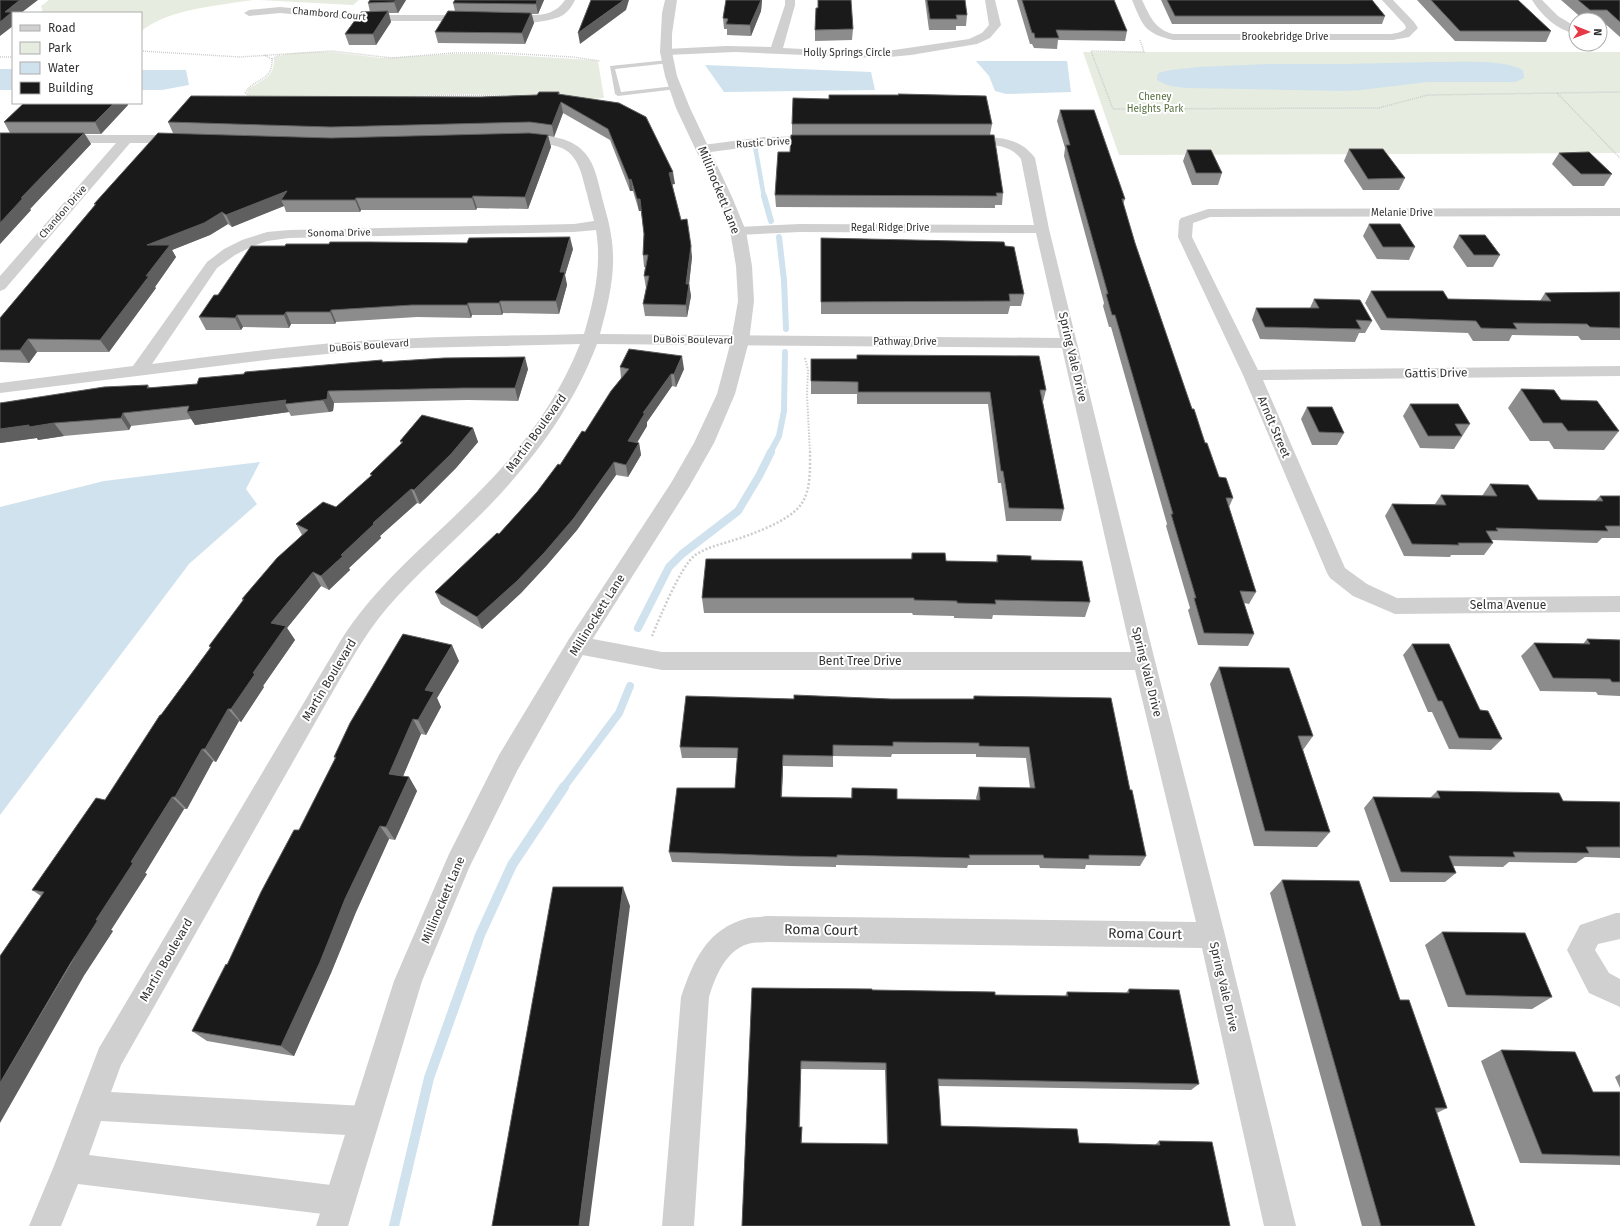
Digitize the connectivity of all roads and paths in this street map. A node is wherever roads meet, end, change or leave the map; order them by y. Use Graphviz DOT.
graph roads {
  1 [pos="570,0"];
  2 [pos="671,0"];
  3 [pos="790,0"];
  4 [pos="990,0"];
  5 [pos="1137,0"];
  6 [pos="1387,0"];
  7 [pos="1537,0"];
  8 [pos="430,6"];
  9 [pos="249,13"];
  10 [pos="422,17"];
  11 [pos="1568,27"];
  12 [pos="1159,33"];
  13 [pos="142,51"];
  14 [pos="776,52"];
  15 [pos="282,54"];
  16 [pos="264,56"];
  17 [pos="0,57"];
  18 [pos="12,57"];
  19 [pos="667,57"];
  20 [pos="272,60"];
  21 [pos="600,63"];
  22 [pos="675,88"];
  23 [pos="1620,92"];
  24 [pos="1557,93"];
  25 [pos="504,96"];
  26 [pos="255,97"];
  27 [pos="394,97"];
  28 [pos="0,139"];
  29 [pos="126,139"];
  30 [pos="193,139"];
  31 [pos="510,139"];
  32 [pos="832,140"];
  33 [pos="951,141"];
  34 [pos="703,149"];
  35 [pos="1620,158"];
  36 [pos="1620,212"];
  37 [pos="1186,221"];
  38 [pos="602,225"];
  39 [pos="1042,229"];
  40 [pos="738,231"];
  41 [pos="0,286"];
  42 [pos="590,339"];
  43 [pos="740,341"];
  44 [pos="795,341"];
  45 [pos="1070,343"];
  46 [pos="139,370"];
  47 [pos="1620,371"];
  48 [pos="1252,375"];
  49 [pos="0,388"];
  50 [pos="1620,604"];
  51 [pos="1395,606"];
  52 [pos="577,645"];
  53 [pos="645,658"];
  54 [pos="1144,662"];
  55 [pos="1620,926"];
  56 [pos="1212,935"];
  57 [pos="1620,993"];
  58 [pos="92,1106"];
  59 [pos="364,1121"];
  60 [pos="69,1168"];
  61 [pos="335,1213"];
  62 [pos="45,1226"];
  63 [pos="678,1226"];
  64 [pos="1280,1226"];
  1 -- 10 [label="street, Chambord Court"];
  2 -- 19 [label="street, Millinockett Lane"];
  3 -- 14 [label="street"];
  4 -- 14 [label="street, Holly Springs Circle"];
  5 -- 12 [label="street"];
  6 -- 12 [label="street, Brookebridge Drive"];
  7 -- 11 [label="street"];
  8 -- 10 [label="street"];
  9 -- 10 [label="street, Chambord Court"];
  12 -- 24 [label="path"];
  13 -- 16 [label="path"];
  14 -- 19 [label="street, Holly Springs Circle"];
  15 -- 16 [label="path"];
  15 -- 20 [label="path"];
  15 -- 21 [label="path"];
  16 -- 20 [label="path"];
  17 -- 18 [label="path"];
  19 -- 22 [label="street, Millinockett Lane"];
  19 -- 22 [label="lane"];
  20 -- 26 [label="path"];
  22 -- 34 [label="street, Millinockett Lane"];
  23 -- 24 [label="path"];
  24 -- 35 [label="path"];
  25 -- 27 [label="path"];
  28 -- 29 [label="street"];
  29 -- 30 [label="street"];
  29 -- 41 [label="street, Chandon Drive"];
  31 -- 38 [label="street, Martin Boulevard"];
  32 -- 34 [label="street, Rustic Drive"];
  33 -- 39 [label="street, Spring Vale Drive"];
  34 -- 40 [label="street, Millinockett Lane"];
  36 -- 37 [label="street, Melanie Drive"];
  37 -- 48 [label="street, Arndt Street"];
  38 -- 42 [label="street, Martin Boulevard"];
  38 -- 46 [label="street, Sonoma Drive"];
  39 -- 40 [label="street, Regal Ridge Drive"];
  39 -- 45 [label="street, Spring Vale Drive"];
  40 -- 43 [label="street, Millinockett Lane"];
  42 -- 43 [label="street, DuBois Boulevard"];
  42 -- 46 [label="street, DuBois Boulevard"];
  42 -- 58 [label="street, Martin Boulevard"];
  43 -- 44 [label="street, Pathway Drive"];
  43 -- 52 [label="street, Millinockett Lane"];
  44 -- 45 [label="street, Pathway Drive"];
  44 -- 53 [label="path"];
  45 -- 54 [label="street, Spring Vale Drive"];
  46 -- 49 [label="street, DuBois Boulevard"];
  47 -- 48 [label="street, Gattis Drive"];
  48 -- 51 [label="street, Arndt Street"];
  50 -- 51 [label="street, Selma Avenue"];
  52 -- 53 [label="street, Bent Tree Drive"];
  52 -- 59 [label="street, Millinockett Lane"];
  53 -- 54 [label="street, Bent Tree Drive"];
  54 -- 56 [label="street, Spring Vale Drive"];
  55 -- 57 [label="street"];
  56 -- 63 [label="street, Roma Court"];
  56 -- 64 [label="street, Spring Vale Drive"];
  58 -- 59 [label="street"];
  58 -- 60 [label="street, Martin Boulevard"];
  59 -- 61 [label="street, Millinockett Lane"];
  60 -- 61 [label="street"];
  60 -- 62 [label="street"];
}
